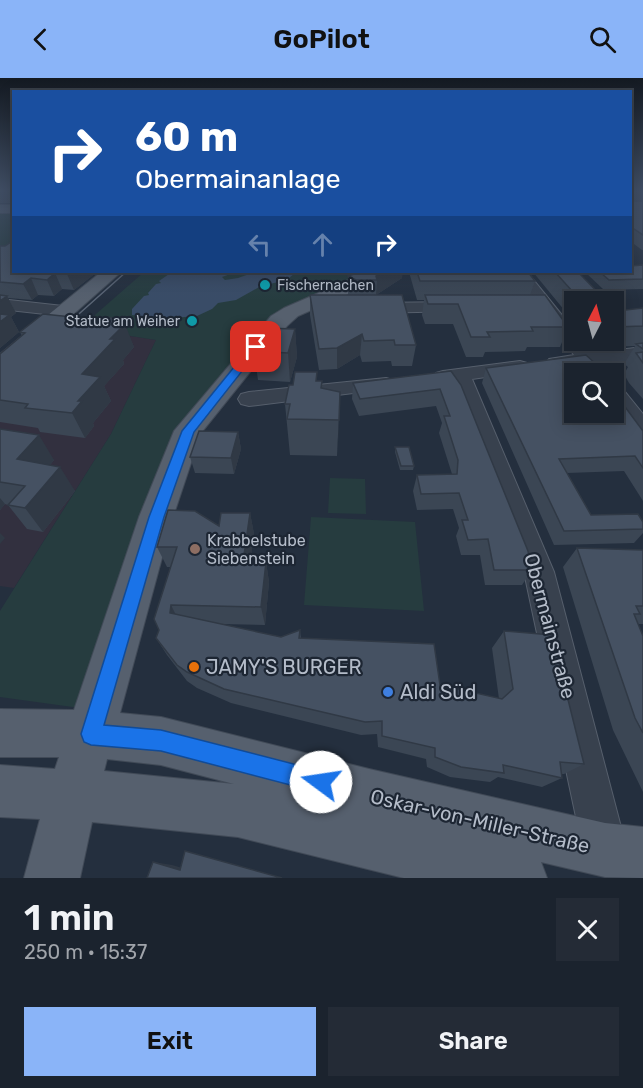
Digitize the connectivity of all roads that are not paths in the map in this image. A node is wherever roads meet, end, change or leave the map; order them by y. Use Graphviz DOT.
graph roads {
  1 [pos="111,273"];
  2 [pos="380,273"];
  3 [pos="521,273"];
  4 [pos="0,303"];
  5 [pos="310,303"];
  6 [pos="477,307"];
  7 [pos="524,307"];
  8 [pos="547,307"];
  9 [pos="63,311"];
  10 [pos="643,353"];
  11 [pos="591,363"];
  12 [pos="605,363"];
  13 [pos="0,366"];
  14 [pos="564,368"];
  15 [pos="460,374"];
  16 [pos="249,399"];
  17 [pos="624,405"];
  18 [pos="643,429"];
  19 [pos="0,732"];
  20 [pos="91,734"];
  21 [pos="0,791"];
  22 [pos="72,795"];
  23 [pos="624,852"];
  24 [pos="52,878"];
  25 [pos="519,878"];
  1 -- 9 [label="main road"];
  2 -- 5 [label="main road"];
  3 -- 8 [label="street"];
  4 -- 9 [label="street"];
  5 -- 6 [label="street"];
  5 -- 20 [label="main road"];
  7 -- 8 [label="street"];
  8 -- 11 [label="street"];
  9 -- 13 [label="main road"];
  10 -- 12 [label="street"];
  14 -- 15 [label="street"];
  15 -- 16 [label="street"];
  15 -- 23 [label="street, Obermainstraße"];
  17 -- 18 [label="street"];
  19 -- 20 [label="main road, Oskar-von-Miller-Straße"];
  20 -- 22 [label="main road"];
  20 -- 23 [label="main road, Oskar-von-Miller-Straße"];
  21 -- 22 [label="main road"];
  22 -- 24 [label="main road"];
  22 -- 25 [label="main road"];
}
